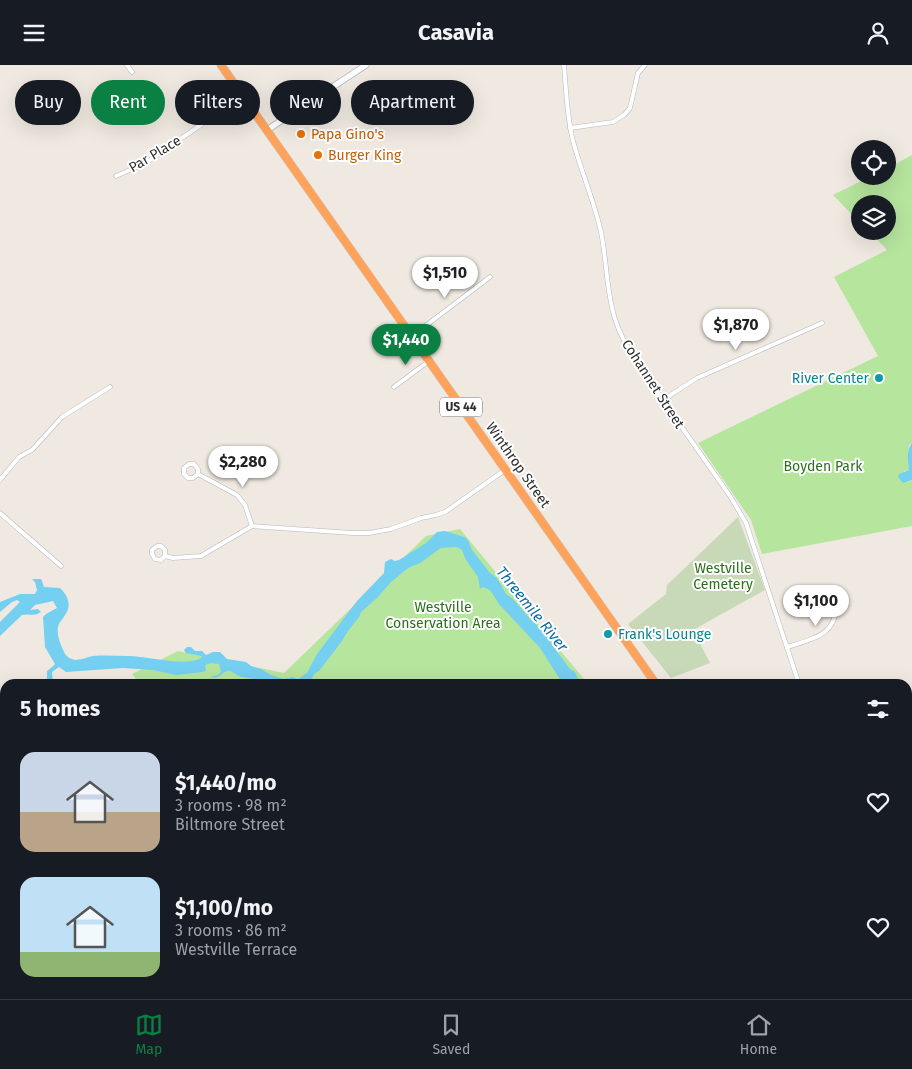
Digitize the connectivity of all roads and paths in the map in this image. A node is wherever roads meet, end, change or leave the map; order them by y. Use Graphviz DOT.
graph roads {
  1 [pos="127,65"];
  2 [pos="221,65"];
  3 [pos="366,65"];
  4 [pos="564,65"];
  5 [pos="645,65"];
  6 [pos="132,72"];
  7 [pos="232,80"];
  8 [pos="260,120"];
  9 [pos="201,125"];
  10 [pos="570,127"];
  11 [pos="267,130"];
  12 [pos="116,176"];
  13 [pos="490,277"];
  14 [pos="822,323"];
  15 [pos="412,336"];
  16 [pos="429,361"];
  17 [pos="110,387"];
  18 [pos="394,387"];
  19 [pos="663,402"];
  20 [pos="506,470"];
  21 [pos="198,474"];
  22 [pos="0,479"];
  23 [pos="0,513"];
  24 [pos="252,526"];
  25 [pos="165,556"];
  26 [pos="61,567"];
  27 [pos="837,597"];
  28 [pos="787,647"];
  29 [pos="652,679"];
  30 [pos="797,679"];
  1 -- 6 [label="street"];
  2 -- 7 [label="highway, Winthrop Street / US 44"];
  3 -- 11 [label="main road"];
  4 -- 10 [label="street, Cohannet Street"];
  5 -- 10 [label="street"];
  8 -- 11 [label="highway, Winthrop Street / US 44"];
  9 -- 12 [label="street, Par Place"];
  10 -- 19 [label="street, Cohannet Street"];
  11 -- 15 [label="highway, Winthrop Street / US 44"];
  13 -- 15 [label="street"];
  14 -- 19 [label="street"];
  15 -- 16 [label="highway, Winthrop Street / US 44"];
  16 -- 18 [label="street"];
  16 -- 20 [label="highway, Winthrop Street / US 44"];
  17 -- 22 [label="street"];
  19 -- 28 [label="street, Cohannet Street"];
  20 -- 24 [label="street"];
  20 -- 29 [label="highway, Winthrop Street / US 44"];
  21 -- 24 [label="street"];
  23 -- 26 [label="street"];
  24 -- 25 [label="street"];
  27 -- 28 [label="street"];
  28 -- 30 [label="street, Cohannet Street"];
}
